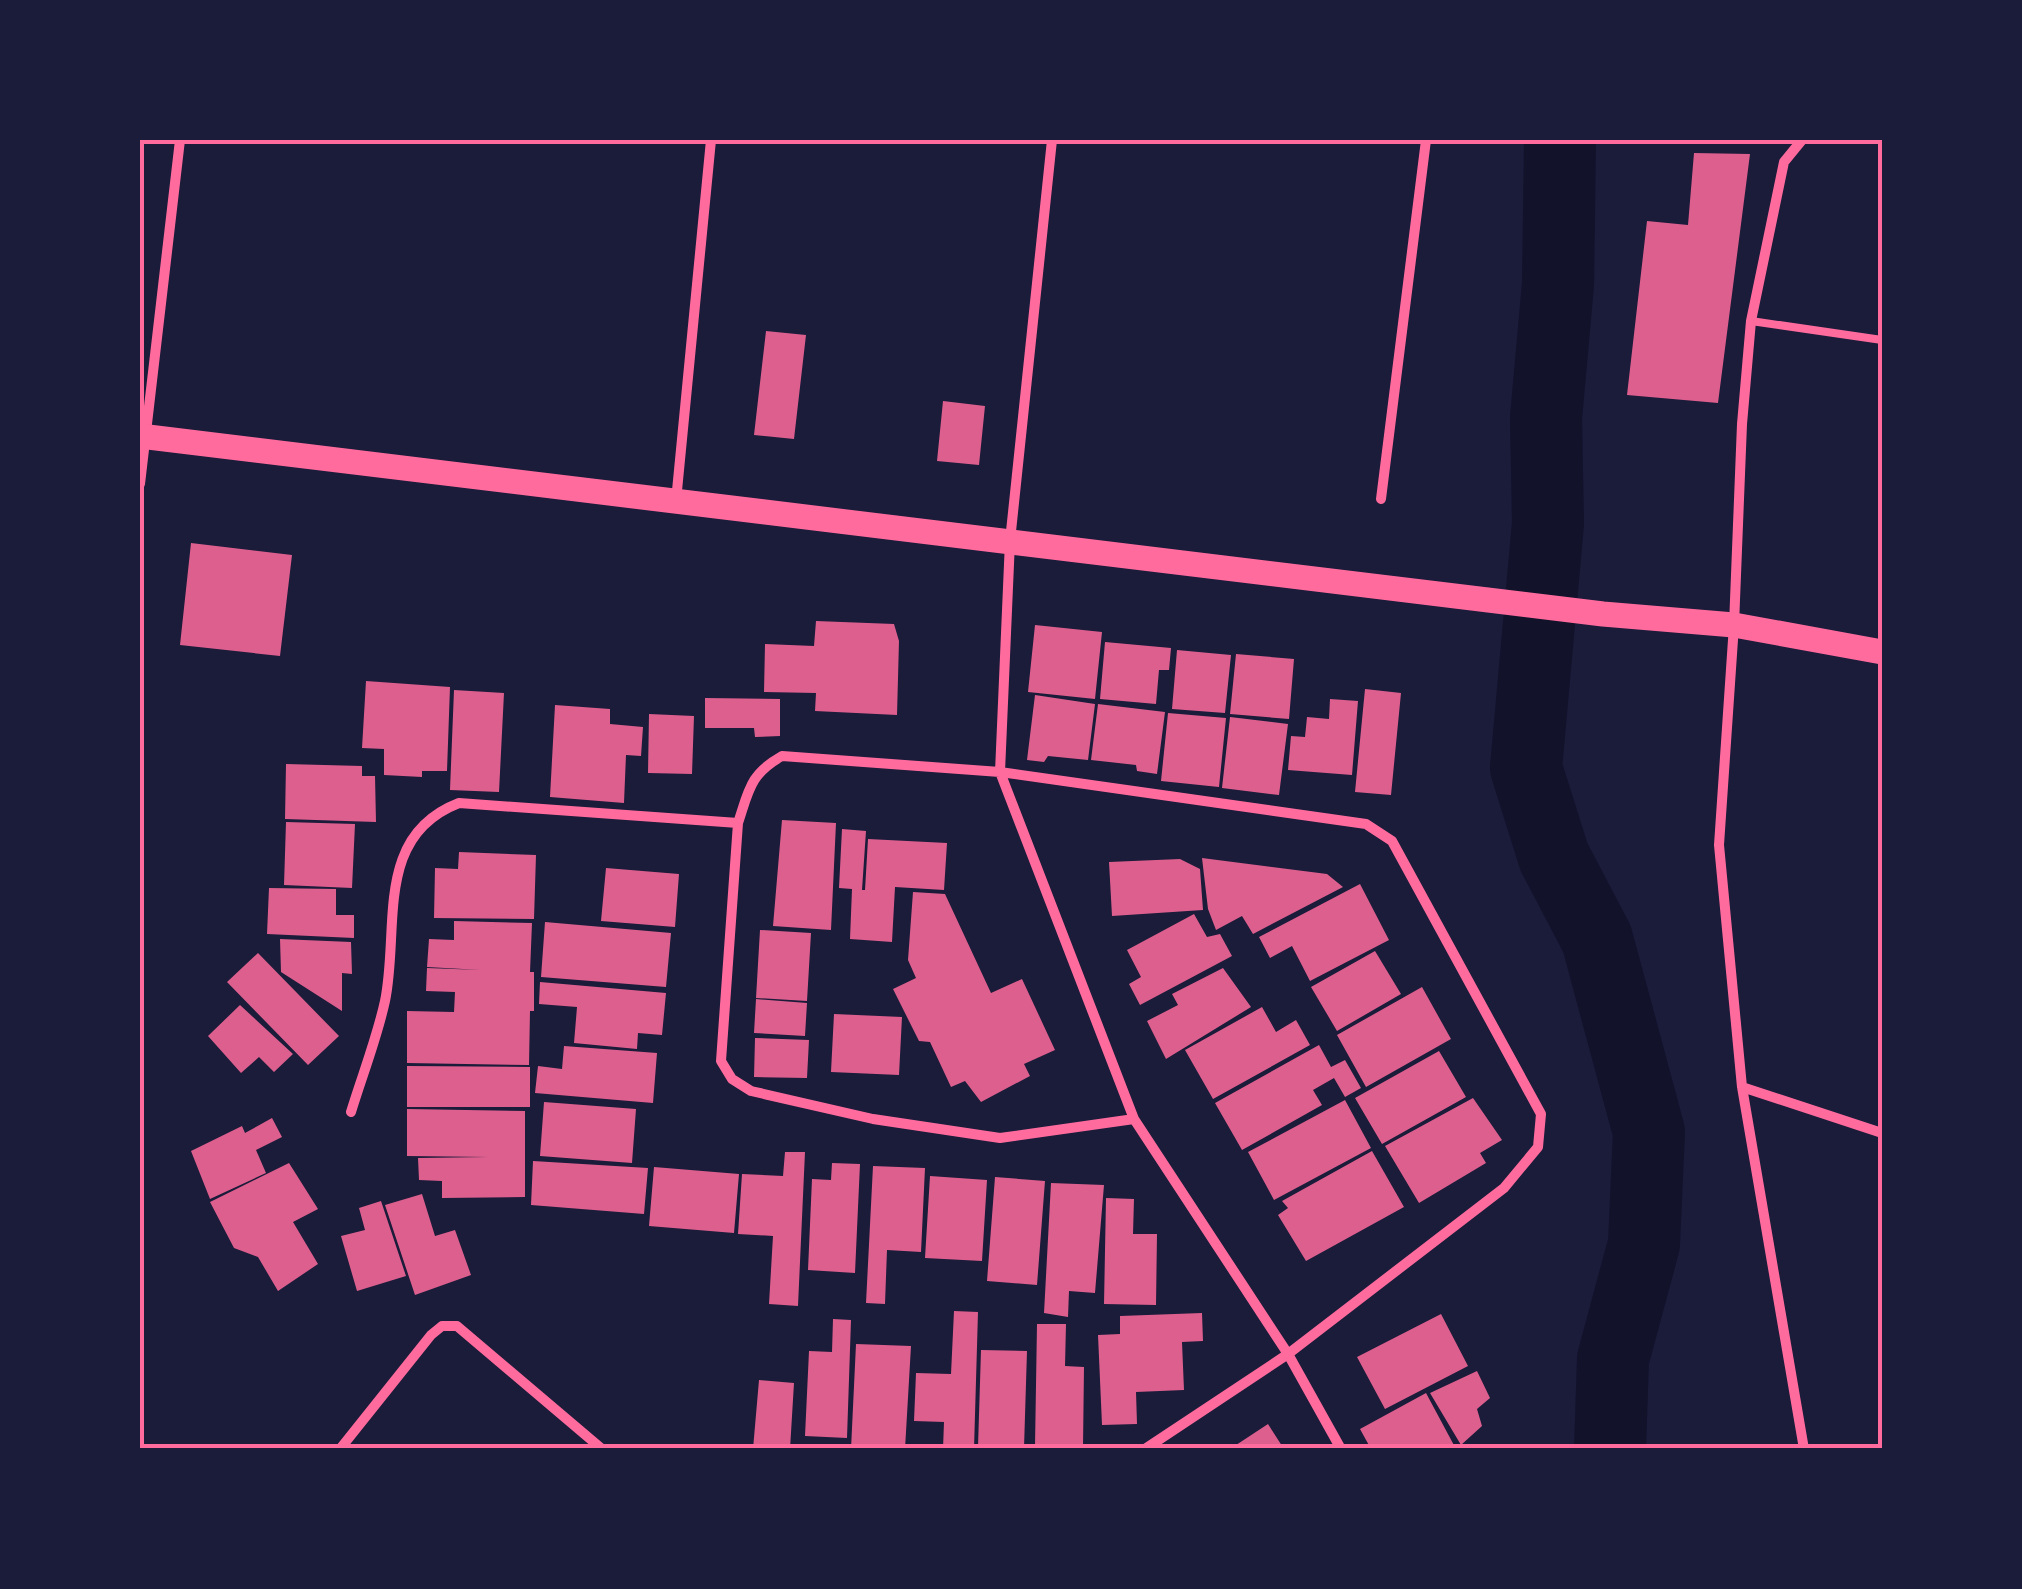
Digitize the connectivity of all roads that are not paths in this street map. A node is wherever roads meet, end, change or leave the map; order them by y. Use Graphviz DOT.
graph roads {
  1 [pos="180,140"];
  2 [pos="712,140"];
  3 [pos="1052,140"];
  4 [pos="1426,140"];
  5 [pos="1802,140"];
  6 [pos="1751,321"];
  7 [pos="1882,340"];
  8 [pos="143,436"];
  9 [pos="140,484"];
  10 [pos="1382,499"];
  11 [pos="676,500"];
  12 [pos="1010,542"];
  13 [pos="1734,625"];
  14 [pos="1882,652"];
  15 [pos="1000,772"];
  16 [pos="738,823"];
  17 [pos="1742,1087"];
  18 [pos="351,1112"];
  19 [pos="1134,1119"];
  20 [pos="1882,1133"];
  21 [pos="1288,1354"];
  22 [pos="340,1449"];
  23 [pos="602,1449"];
  24 [pos="1146,1449"];
  25 [pos="1340,1449"];
  26 [pos="1804,1449"];
  1 -- 8 [label="street"];
  2 -- 11 [label="street"];
  3 -- 12 [label="street"];
  4 -- 10 [label="street"];
  5 -- 6 [label="street"];
  6 -- 7 [label="lane"];
  6 -- 13 [label="street"];
  8 -- 9 [label="street"];
  8 -- 11 [label="main road"];
  11 -- 12 [label="main road"];
  12 -- 13 [label="main road"];
  12 -- 15 [label="street"];
  13 -- 14 [label="main road"];
  13 -- 17 [label="street"];
  15 -- 16 [label="street"];
  15 -- 19 [label="street"];
  15 -- 21 [label="street"];
  16 -- 18 [label="street"];
  16 -- 19 [label="street"];
  17 -- 20 [label="street"];
  17 -- 26 [label="street"];
  19 -- 21 [label="street"];
  21 -- 24 [label="street"];
  21 -- 25 [label="street"];
  22 -- 23 [label="street"];
}
